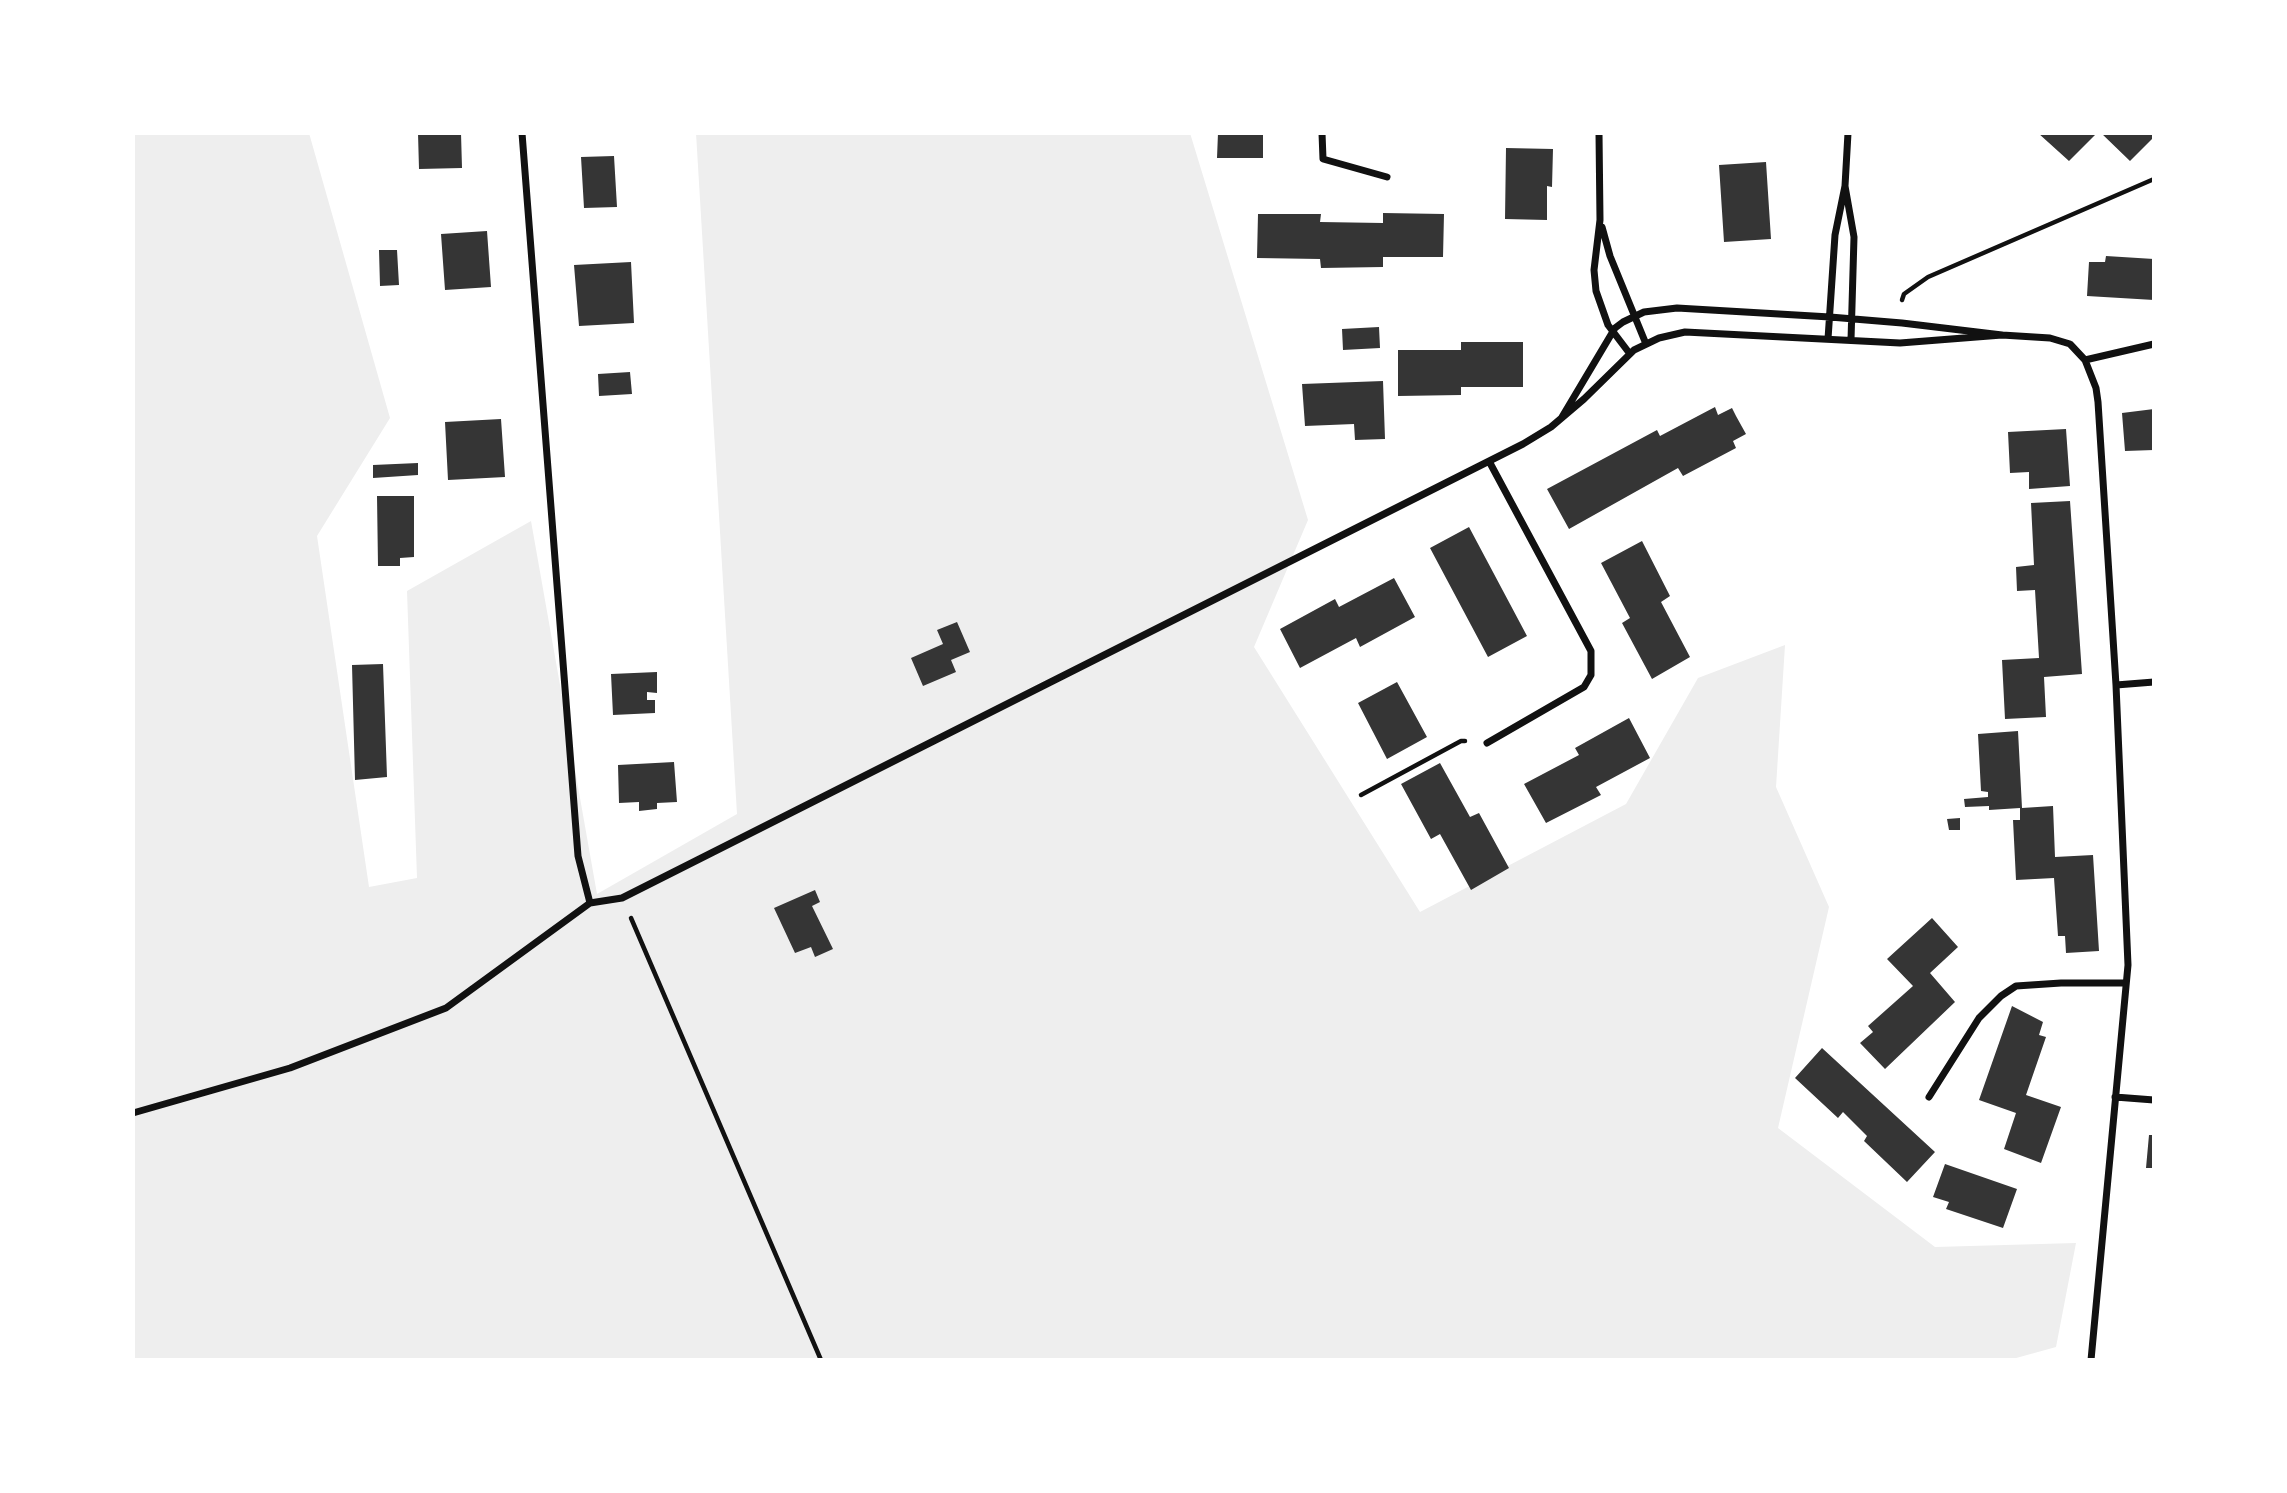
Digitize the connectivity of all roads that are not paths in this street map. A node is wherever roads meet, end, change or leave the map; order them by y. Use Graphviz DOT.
graph roads {
  1 [pos="522,133"];
  2 [pos="1322,133"];
  3 [pos="1599,133"];
  4 [pos="1848,133"];
  5 [pos="1387,177"];
  6 [pos="1845,186"];
  7 [pos="1600,220"];
  8 [pos="1635,316"];
  9 [pos="1833,318"];
  10 [pos="1853,319"];
  11 [pos="1612,333"];
  12 [pos="2002,335"];
  13 [pos="1831,339"];
  14 [pos="1851,340"];
  15 [pos="1646,344"];
  16 [pos="2154,344"];
  17 [pos="1630,354"];
  18 [pos="2085,360"];
  19 [pos="1562,417"];
  20 [pos="1490,463"];
  21 [pos="2154,682"];
  22 [pos="2116,685"];
  23 [pos="1487,743"];
  24 [pos="590,903"];
  25 [pos="2126,984"];
  26 [pos="1929,1097"];
  27 [pos="2115,1097"];
  28 [pos="2154,1100"];
  29 [pos="133,1113"];
  30 [pos="2091,1360"];
  1 -- 24 [label="street"];
  2 -- 5 [label="street"];
  3 -- 7 [label="street"];
  4 -- 6 [label="street"];
  6 -- 9 [label="street"];
  6 -- 10 [label="street"];
  7 -- 8 [label="street"];
  7 -- 11 [label="street"];
  8 -- 9 [label="street"];
  8 -- 11 [label="street"];
  8 -- 15 [label="street"];
  9 -- 10 [label="street"];
  9 -- 13 [label="street"];
  10 -- 12 [label="street"];
  10 -- 14 [label="street"];
  11 -- 17 [label="street"];
  11 -- 19 [label="street"];
  12 -- 14 [label="street"];
  12 -- 18 [label="street"];
  13 -- 14 [label="street"];
  13 -- 15 [label="street"];
  15 -- 17 [label="street"];
  16 -- 18 [label="street"];
  17 -- 19 [label="street"];
  18 -- 22 [label="street"];
  19 -- 20 [label="street"];
  20 -- 23 [label="street"];
  20 -- 24 [label="street"];
  21 -- 22 [label="street"];
  22 -- 25 [label="street"];
  24 -- 29 [label="street"];
  25 -- 26 [label="street"];
  25 -- 27 [label="street"];
  27 -- 28 [label="street"];
  27 -- 30 [label="street"];
}
